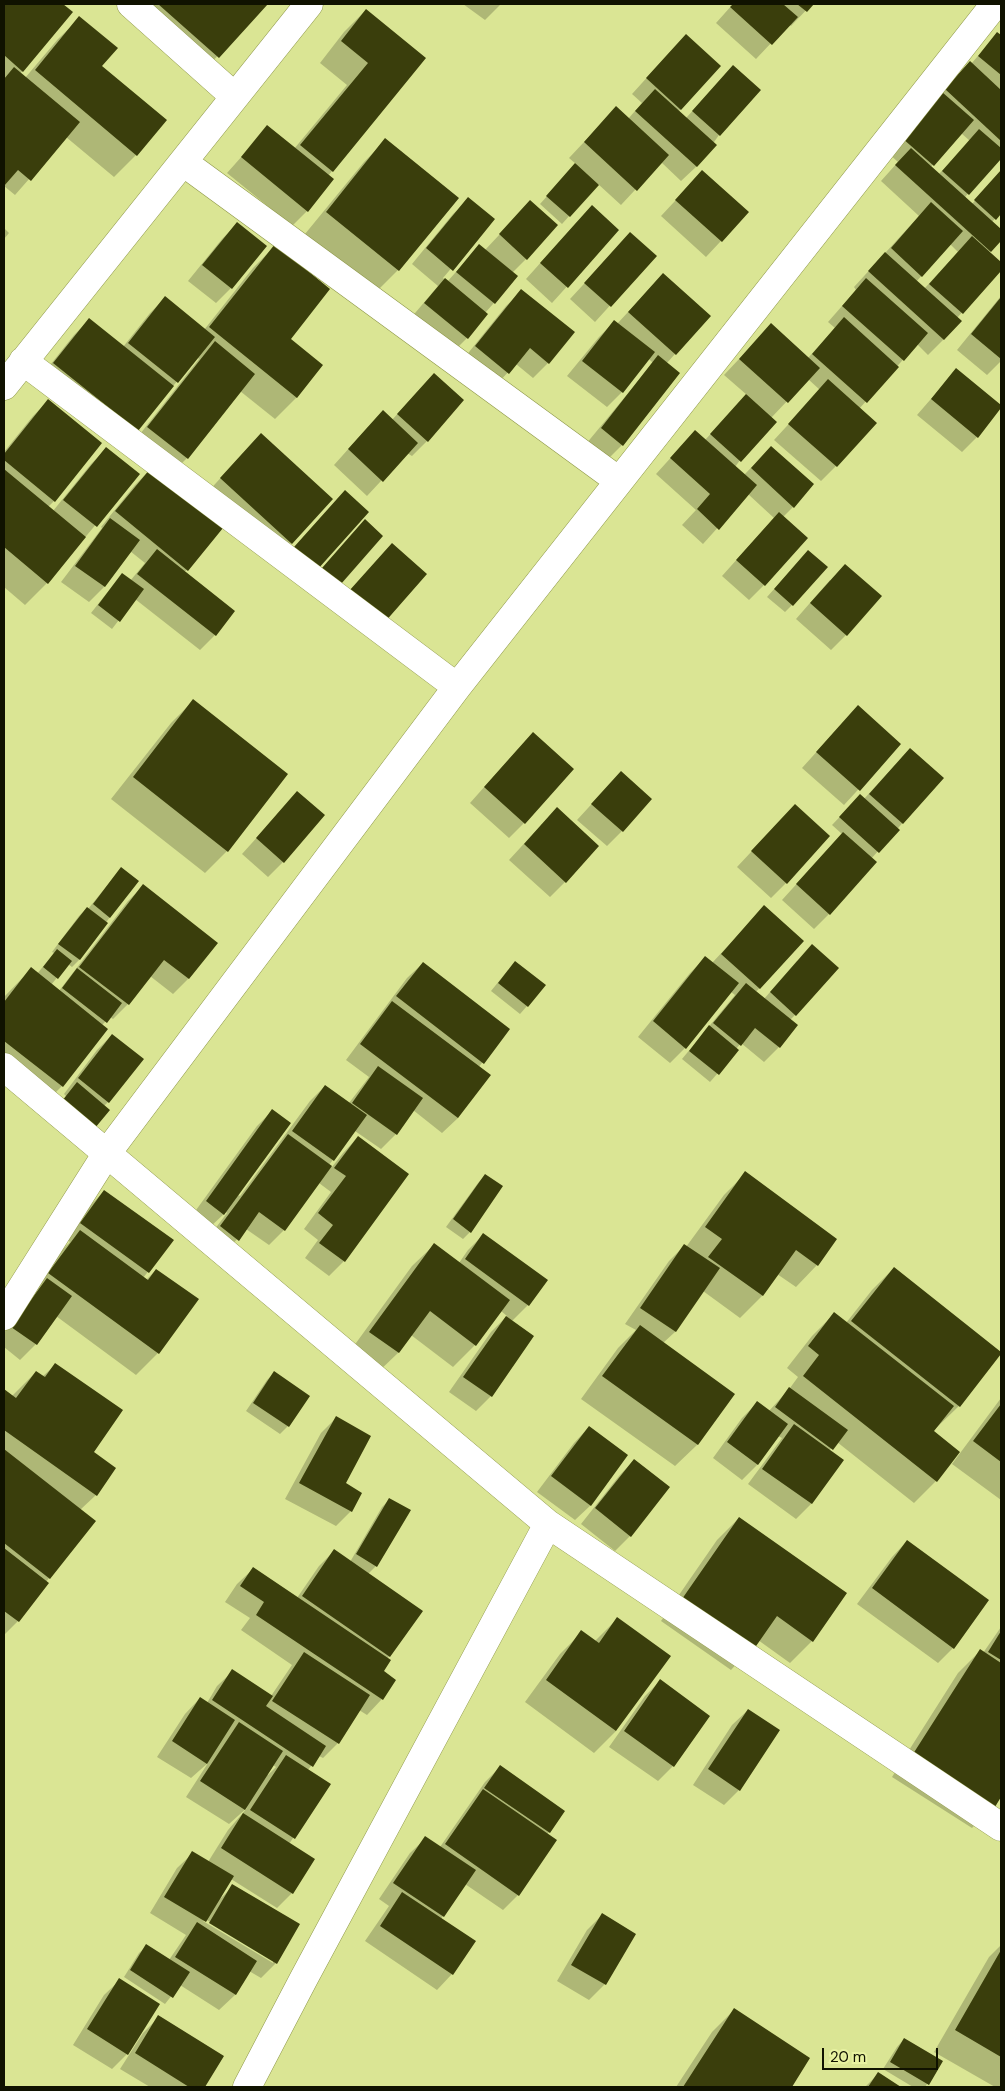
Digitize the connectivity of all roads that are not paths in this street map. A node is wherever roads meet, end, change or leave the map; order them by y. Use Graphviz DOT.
graph roads {
  1 [pos="131,4"];
  2 [pos="308,4"];
  3 [pos="995,4"];
  4 [pos="234,96"];
  5 [pos="183,162"];
  6 [pos="24,361"];
  7 [pos="4,386"];
  8 [pos="619,481"];
  9 [pos="457,686"];
  10 [pos="4,1067"];
  11 [pos="107,1153"];
  12 [pos="4,1316"];
  13 [pos="548,1524"];
  14 [pos="1001,1827"];
  15 [pos="247,2087"];
  1 -- 4 [label="street"];
  2 -- 4 [label="street"];
  3 -- 8 [label="street"];
  4 -- 5 [label="street"];
  5 -- 6 [label="street"];
  5 -- 8 [label="street"];
  6 -- 7 [label="street"];
  6 -- 9 [label="street"];
  8 -- 9 [label="street"];
  9 -- 11 [label="street"];
  10 -- 11 [label="street"];
  11 -- 12 [label="street"];
  11 -- 13 [label="street"];
  13 -- 14 [label="street"];
  13 -- 15 [label="street"];
}
